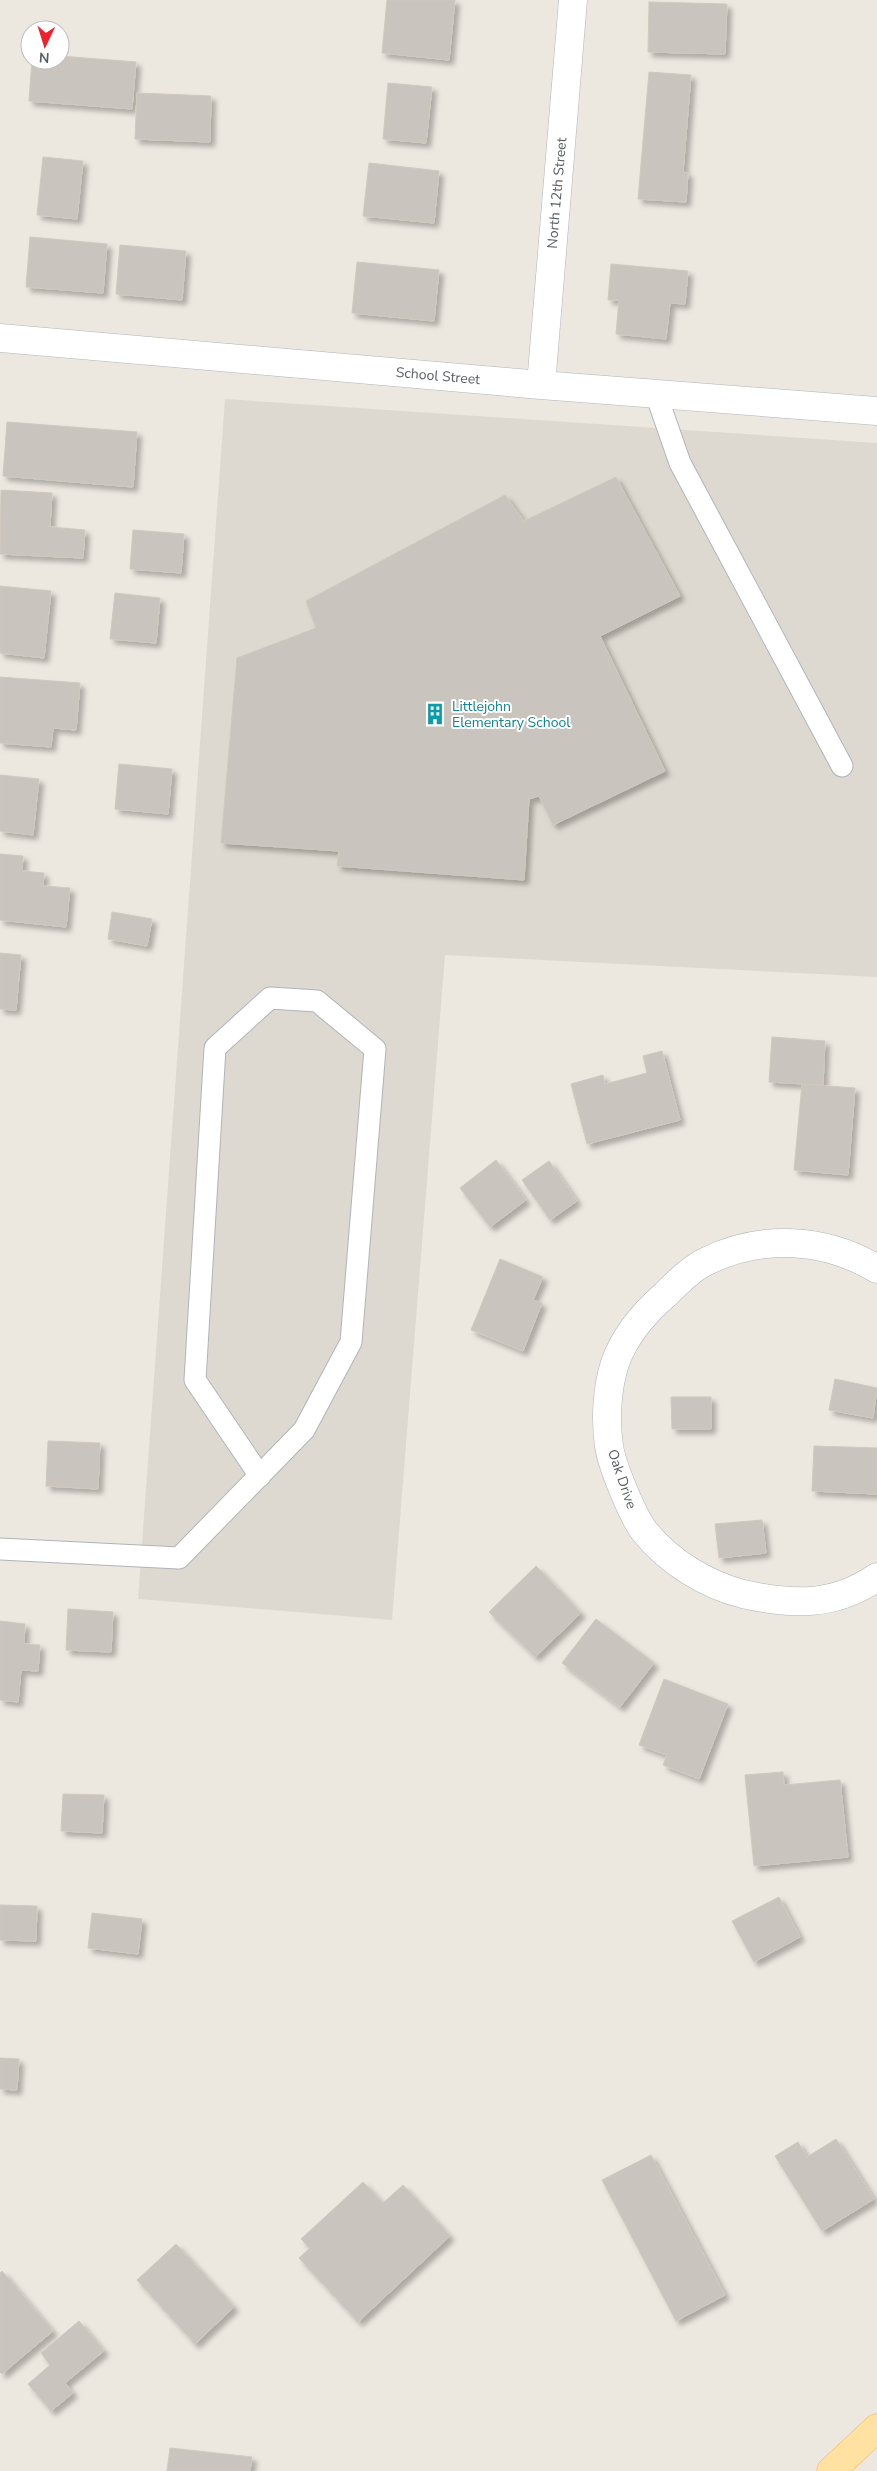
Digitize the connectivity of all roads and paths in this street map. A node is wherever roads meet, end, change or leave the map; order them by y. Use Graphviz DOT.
graph roads {
  1 [pos="573,0"];
  2 [pos="0,338"];
  3 [pos="541,385"];
  4 [pos="656,394"];
  5 [pos="877,411"];
  6 [pos="842,766"];
  7 [pos="877,1269"];
  8 [pos="260,1476"];
  9 [pos="0,1549"];
  10 [pos="877,1577"];
  11 [pos="877,2428"];
  12 [pos="831,2471"];
  1 -- 3 [label="street, North 12th Street"];
  2 -- 3 [label="street, School Street"];
  3 -- 4 [label="street, School Street"];
  4 -- 5 [label="street, School Street"];
  4 -- 6 [label="lane"];
  7 -- 10 [label="street, Oak Drive"];
  8 -- 8 [label="lane"];
  8 -- 9 [label="lane"];
  11 -- 12 [label="main road"];
}
